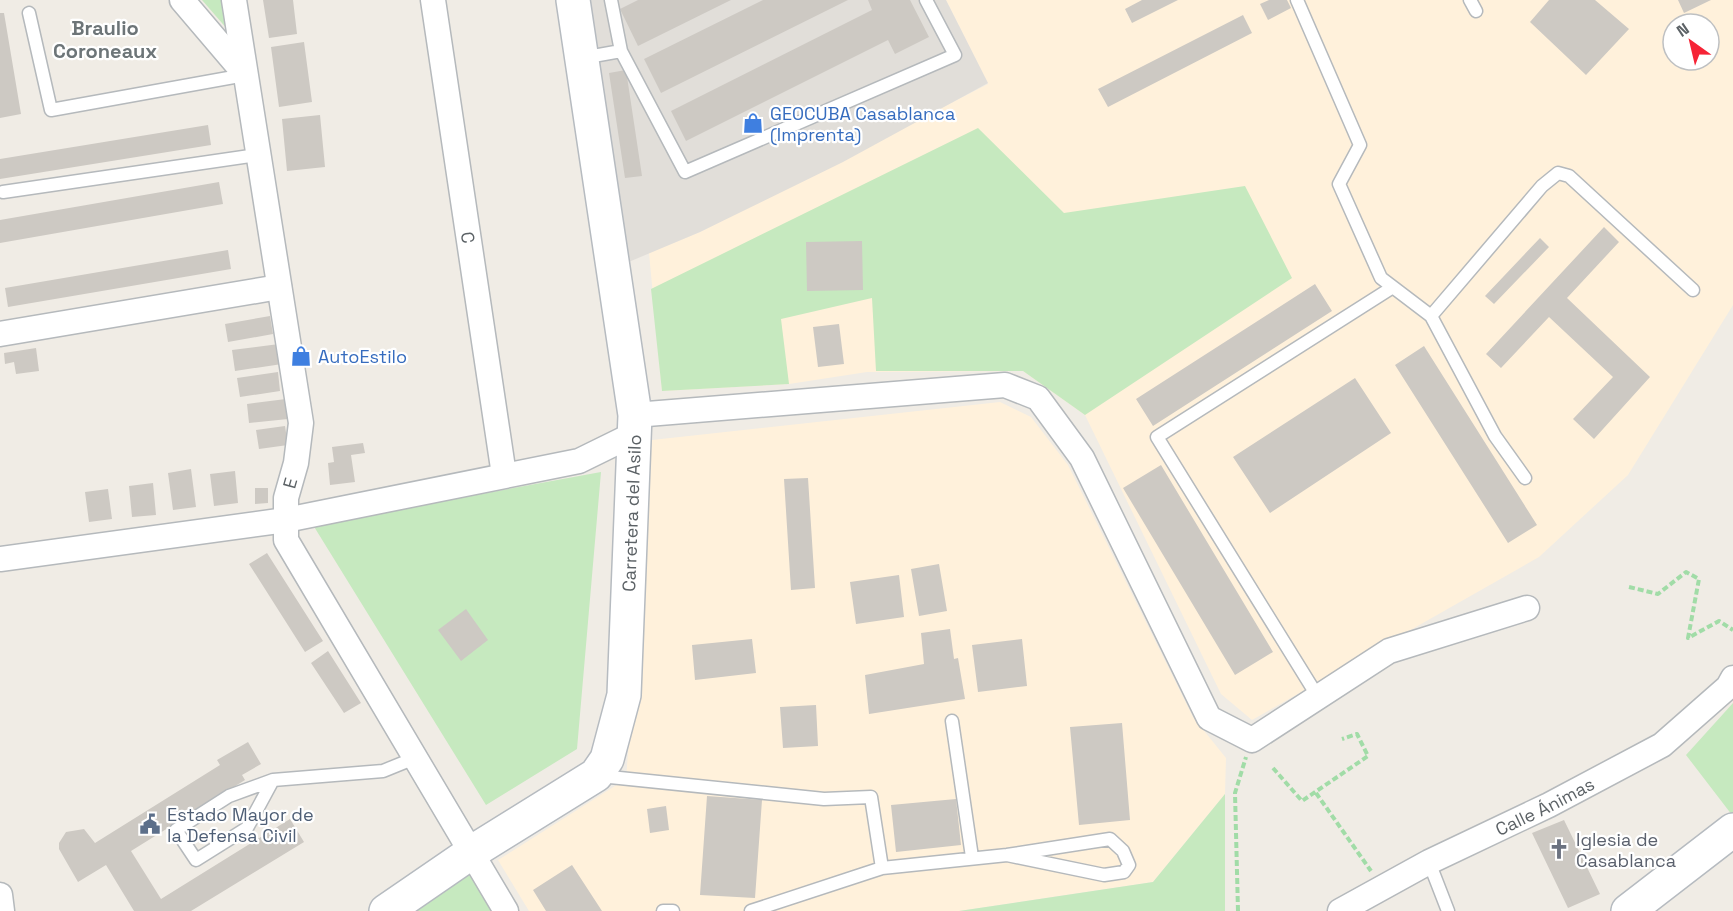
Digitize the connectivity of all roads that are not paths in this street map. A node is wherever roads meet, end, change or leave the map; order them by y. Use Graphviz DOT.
graph roads {
  1 [pos="182,0"];
  2 [pos="234,0"];
  3 [pos="433,0"];
  4 [pos="573,0"];
  5 [pos="610,0"];
  6 [pos="926,0"];
  7 [pos="1297,0"];
  8 [pos="29,13"];
  9 [pos="621,51"];
  10 [pos="581,58"];
  11 [pos="245,75"];
  12 [pos="257,155"];
  13 [pos="3,192"];
  14 [pos="279,287"];
  15 [pos="1393,287"];
  16 [pos="1693,290"];
  17 [pos="1431,316"];
  18 [pos="0,334"];
  19 [pos="634,425"];
  20 [pos="504,475"];
  21 [pos="1525,478"];
  22 [pos="286,520"];
  23 [pos="0,559"];
  24 [pos="1527,608"];
  25 [pos="1733,678"];
  26 [pos="1318,697"];
  27 [pos="952,721"];
  28 [pos="415,758"];
  29 [pos="596,775"];
  30 [pos="273,780"];
  31 [pos="1733,830"];
  32 [pos="472,852"];
  33 [pos="1007,855"];
  34 [pos="972,857"];
  35 [pos="1429,862"];
  36 [pos="882,867"];
  37 [pos="0,896"];
  38 [pos="2,911"];
  39 [pos="386,911"];
  40 [pos="506,911"];
  41 [pos="663,911"];
  42 [pos="673,911"];
  43 [pos="751,911"];
  44 [pos="1340,911"];
  45 [pos="1449,911"];
  46 [pos="1628,911"];
  1 -- 11 [label="street"];
  2 -- 11 [label="street, E"];
  3 -- 20 [label="street, C"];
  4 -- 10 [label="street, Carretera del Asilo"];
  5 -- 9 [label="lane"];
  6 -- 9 [label="lane"];
  7 -- 15 [label="lane"];
  8 -- 11 [label="lane"];
  9 -- 10 [label="lane"];
  10 -- 19 [label="street, Carretera del Asilo"];
  11 -- 12 [label="street, E"];
  12 -- 13 [label="lane"];
  12 -- 14 [label="street, E"];
  14 -- 18 [label="street"];
  14 -- 22 [label="street, E"];
  15 -- 17 [label="lane"];
  15 -- 26 [label="lane"];
  16 -- 17 [label="lane"];
  17 -- 21 [label="lane"];
  19 -- 20 [label="street"];
  19 -- 26 [label="street"];
  19 -- 29 [label="street, Carretera del Asilo"];
  20 -- 22 [label="street"];
  22 -- 23 [label="street"];
  22 -- 28 [label="street, E"];
  24 -- 26 [label="street"];
  25 -- 35 [label="street, Calle Ánimas"];
  27 -- 34 [label="lane"];
  28 -- 30 [label="lane"];
  28 -- 32 [label="street, E"];
  29 -- 32 [label="street"];
  29 -- 36 [label="lane"];
  30 -- 30 [label="lane"];
  31 -- 46 [label="street"];
  32 -- 39 [label="street"];
  32 -- 40 [label="street, E"];
  33 -- 33 [label="lane"];
  33 -- 34 [label="lane"];
  34 -- 36 [label="lane"];
  35 -- 44 [label="street, Calle Ánimas"];
  35 -- 45 [label="lane"];
  36 -- 43 [label="lane"];
  37 -- 38 [label="street"];
  41 -- 42 [label="lane"];
}
